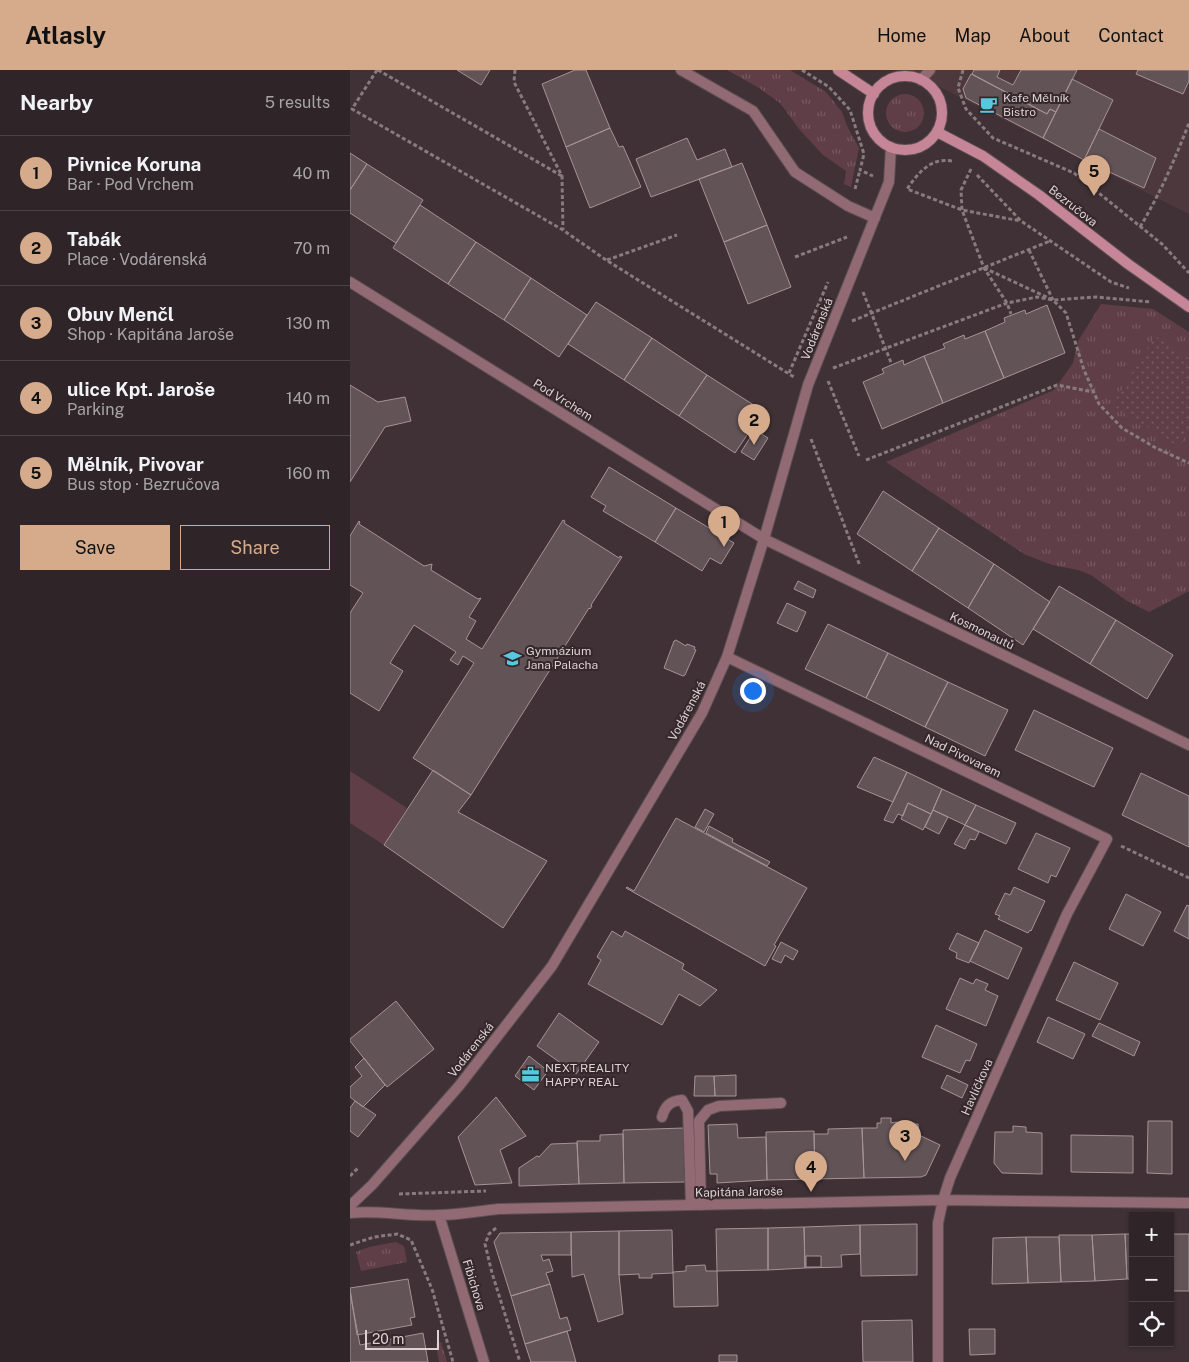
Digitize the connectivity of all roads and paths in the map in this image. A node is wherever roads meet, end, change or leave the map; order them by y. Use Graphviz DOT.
graph roads {
  1 [pos="377,70"];
  2 [pos="515,70"];
  3 [pos="681,70"];
  4 [pos="802,70"];
  5 [pos="838,70"];
  6 [pos="930,70"];
  7 [pos="963,70"];
  8 [pos="921,80"];
  9 [pos="874,94"];
  10 [pos="350,109"];
  11 [pos="1189,123"];
  12 [pos="937,132"];
  13 [pos="891,147"];
  14 [pos="955,162"];
  15 [pos="966,166"];
  16 [pos="971,169"];
  17 [pos="860,170"];
  18 [pos="562,176"];
  19 [pos="874,176"];
  20 [pos="855,190"];
  21 [pos="962,210"];
  22 [pos="875,218"];
  23 [pos="1021,221"];
  24 [pos="1140,227"];
  25 [pos="849,228"];
  26 [pos="563,230"];
  27 [pos="677,235"];
  28 [pos="847,237"];
  29 [pos="1050,241"];
  30 [pos="843,246"];
  31 [pos="1029,250"];
  32 [pos="794,256"];
  33 [pos="606,260"];
  34 [pos="984,268"];
  35 [pos="855,271"];
  36 [pos="832,273"];
  37 [pos="1189,273"];
  38 [pos="350,282"];
  39 [pos="1134,289"];
  40 [pos="1149,298"];
  41 [pos="1053,300"];
  42 [pos="1007,303"];
  43 [pos="1189,307"];
  44 [pos="872,313"];
  45 [pos="1011,314"];
  46 [pos="831,330"];
  47 [pos="885,348"];
  48 [pos="819,360"];
  49 [pos="892,365"];
  50 [pos="824,372"];
  51 [pos="789,373"];
  52 [pos="808,385"];
  53 [pos="1094,392"];
  54 [pos="809,433"];
  55 [pos="859,456"];
  56 [pos="866,460"];
  57 [pos="1189,463"];
  58 [pos="764,539"];
  59 [pos="869,590"];
  60 [pos="727,657"];
  61 [pos="1189,745"];
  62 [pos="1107,839"];
  63 [pos="1189,878"];
  64 [pos="781,1103"];
  65 [pos="662,1117"];
  66 [pos="358,1168"];
  67 [pos="350,1176"];
  68 [pos="486,1191"];
  69 [pos="399,1194"];
  70 [pos="943,1200"];
  71 [pos="1189,1202"];
  72 [pos="696,1205"];
  73 [pos="350,1206"];
  74 [pos="350,1213"];
  75 [pos="439,1216"];
  76 [pos="496,1228"];
  77 [pos="350,1245"];
  78 [pos="453,1362"];
  79 [pos="484,1362"];
  80 [pos="520,1362"];
  81 [pos="938,1362"];
  1 -- 10 [label="path"];
  1 -- 18 [label="path"];
  2 -- 18 [label="path"];
  3 -- 22 [label="street"];
  4 -- 17 [label="path"];
  5 -- 9 [label="street"];
  6 -- 8 [label="street"];
  7 -- 24 [label="path"];
  8 -- 9 [label="street"];
  8 -- 12 [label="street"];
  9 -- 13 [label="street"];
  10 -- 26 [label="path"];
  11 -- 24 [label="path"];
  12 -- 13 [label="street"];
  12 -- 43 [label="street, Bezručova"];
  13 -- 22 [label="street, Vodárenská"];
  14 -- 21 [label="path"];
  15 -- 16 [label="path"];
  16 -- 21 [label="path"];
  16 -- 23 [label="path"];
  17 -- 19 [label="path"];
  17 -- 20 [label="path"];
  18 -- 26 [label="path"];
  21 -- 23 [label="path"];
  21 -- 34 [label="path"];
  22 -- 35 [label="street, Vodárenská"];
  23 -- 29 [label="path"];
  24 -- 37 [label="path"];
  25 -- 28 [label="path"];
  26 -- 33 [label="path"];
  27 -- 33 [label="path"];
  28 -- 30 [label="path"];
  28 -- 32 [label="path"];
  29 -- 31 [label="path"];
  29 -- 39 [label="path"];
  31 -- 34 [label="path"];
  31 -- 41 [label="path"];
  33 -- 51 [label="path"];
  34 -- 41 [label="path"];
  34 -- 42 [label="path"];
  34 -- 44 [label="path"];
  35 -- 44 [label="path"];
  35 -- 46 [label="street, Vodárenská"];
  36 -- 51 [label="path"];
  38 -- 58 [label="street, Pod Vrchem"];
  40 -- 41 [label="path"];
  41 -- 42 [label="path"];
  41 -- 53 [label="path"];
  42 -- 45 [label="path"];
  42 -- 47 [label="path"];
  44 -- 46 [label="path"];
  44 -- 47 [label="path"];
  46 -- 48 [label="street, Vodárenská"];
  47 -- 49 [label="path"];
  47 -- 50 [label="path"];
  48 -- 50 [label="path"];
  48 -- 52 [label="street, Vodárenská"];
  50 -- 55 [label="path"];
  51 -- 52 [label="path"];
  52 -- 58 [label="street, Vodárenská"];
  53 -- 56 [label="path"];
  53 -- 57 [label="path"];
  54 -- 59 [label="path"];
  58 -- 59 [label="street, Kosmonautů"];
  58 -- 60 [label="street, Vodárenská"];
  59 -- 61 [label="street, Kosmonautů"];
  60 -- 62 [label="street, Nad Pivovarem"];
  60 -- 73 [label="street, Vodárenská"];
  62 -- 63 [label="path"];
  62 -- 70 [label="street, Havlíčkova"];
  64 -- 72 [label="street"];
  65 -- 72 [label="street"];
  66 -- 67 [label="path"];
  68 -- 69 [label="path"];
  70 -- 71 [label="street, Kapitána Jaroše"];
  70 -- 72 [label="street, Kapitána Jaroše"];
  70 -- 81 [label="street, Havlíčkova"];
  72 -- 75 [label="street, Kapitána Jaroše"];
  74 -- 75 [label="street, Kapitána Jaroše"];
  75 -- 79 [label="street, Fibichova"];
  76 -- 80 [label="path"];
  77 -- 78 [label="path"];
}
